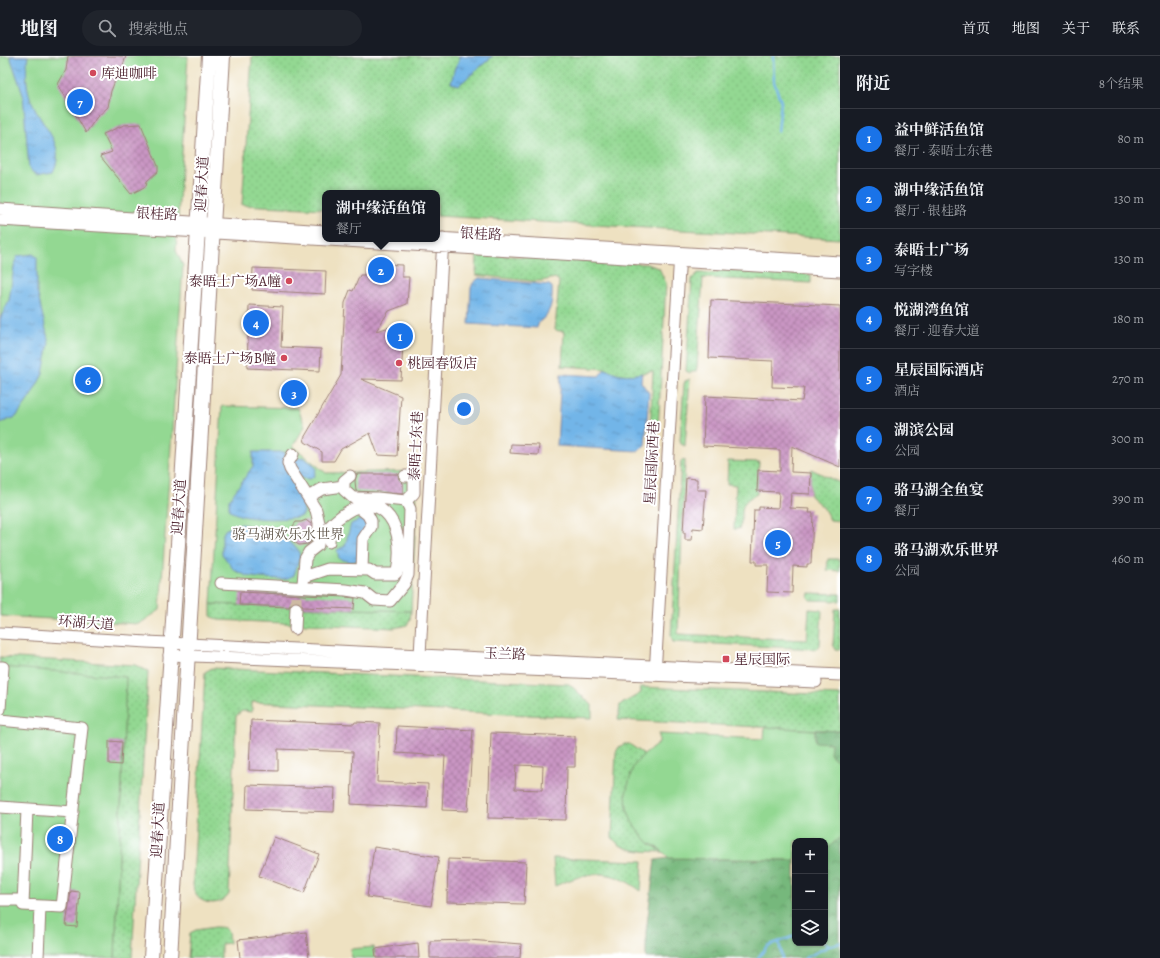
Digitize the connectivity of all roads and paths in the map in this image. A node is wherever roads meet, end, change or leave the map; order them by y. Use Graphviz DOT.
graph roads {
  1 [pos="209,56"];
  2 [pos="223,56"];
  3 [pos="0,209"];
  4 [pos="0,220"];
  5 [pos="206,228"];
  6 [pos="322,231"];
  7 [pos="322,234"];
  8 [pos="441,241"];
  9 [pos="680,257"];
  10 [pos="840,262"];
  11 [pos="840,271"];
  12 [pos="293,454"];
  13 [pos="405,476"];
  14 [pos="308,497"];
  15 [pos="406,501"];
  16 [pos="358,506"];
  17 [pos="329,542"];
  18 [pos="362,570"];
  19 [pos="221,583"];
  20 [pos="300,586"];
  21 [pos="296,608"];
  22 [pos="295,629"];
  23 [pos="0,633"];
  24 [pos="169,649"];
  25 [pos="189,650"];
  26 [pos="420,655"];
  27 [pos="0,667"];
  28 [pos="655,671"];
  29 [pos="840,675"];
  30 [pos="840,683"];
  31 [pos="0,709"];
  32 [pos="0,720"];
  33 [pos="0,807"];
  34 [pos="27,809"];
  35 [pos="73,812"];
  36 [pos="0,900"];
  37 [pos="23,900"];
  38 [pos="40,906"];
  39 [pos="38,958"];
  40 [pos="150,958"];
  41 [pos="170,958"];
  1 -- 5 [label="main road, 迎春大道"];
  2 -- 5 [label="main road, 迎春大道"];
  3 -- 5 [label="street, 银桂路"];
  4 -- 5 [label="street, 银桂路"];
  5 -- 6 [label="street, 银桂路"];
  5 -- 7 [label="street, 银桂路"];
  5 -- 24 [label="main road, 迎春大道"];
  5 -- 25 [label="main road, 迎春大道"];
  8 -- 9 [label="street, 银桂路"];
  8 -- 26 [label="street, 泰晤士东巷"];
  9 -- 10 [label="street, 银桂路"];
  9 -- 11 [label="street, 银桂路"];
  9 -- 28 [label="street, 星辰国际西巷"];
  12 -- 14 [label="street"];
  13 -- 15 [label="street"];
  14 -- 15 [label="street"];
  14 -- 20 [label="street"];
  15 -- 20 [label="street"];
  16 -- 17 [label="street"];
  16 -- 18 [label="street"];
  16 -- 18 [label="street"];
  18 -- 20 [label="street"];
  19 -- 20 [label="street"];
  21 -- 22 [label="street"];
  23 -- 24 [label="street, 环湖大道"];
  24 -- 25 [label="street, 玉兰路"];
  24 -- 40 [label="main road, 迎春大道"];
  25 -- 26 [label="street, 玉兰路"];
  25 -- 28 [label="street, 玉兰路"];
  25 -- 41 [label="main road, 迎春大道"];
  26 -- 28 [label="street, 玉兰路"];
  27 -- 31 [label="street"];
  28 -- 29 [label="street, 玉兰路"];
  28 -- 30 [label="street, 玉兰路"];
  32 -- 35 [label="street"];
  33 -- 34 [label="street"];
  34 -- 35 [label="street"];
  34 -- 37 [label="street"];
  35 -- 38 [label="street"];
  36 -- 37 [label="street"];
  37 -- 38 [label="street"];
  38 -- 39 [label="street"];
}
